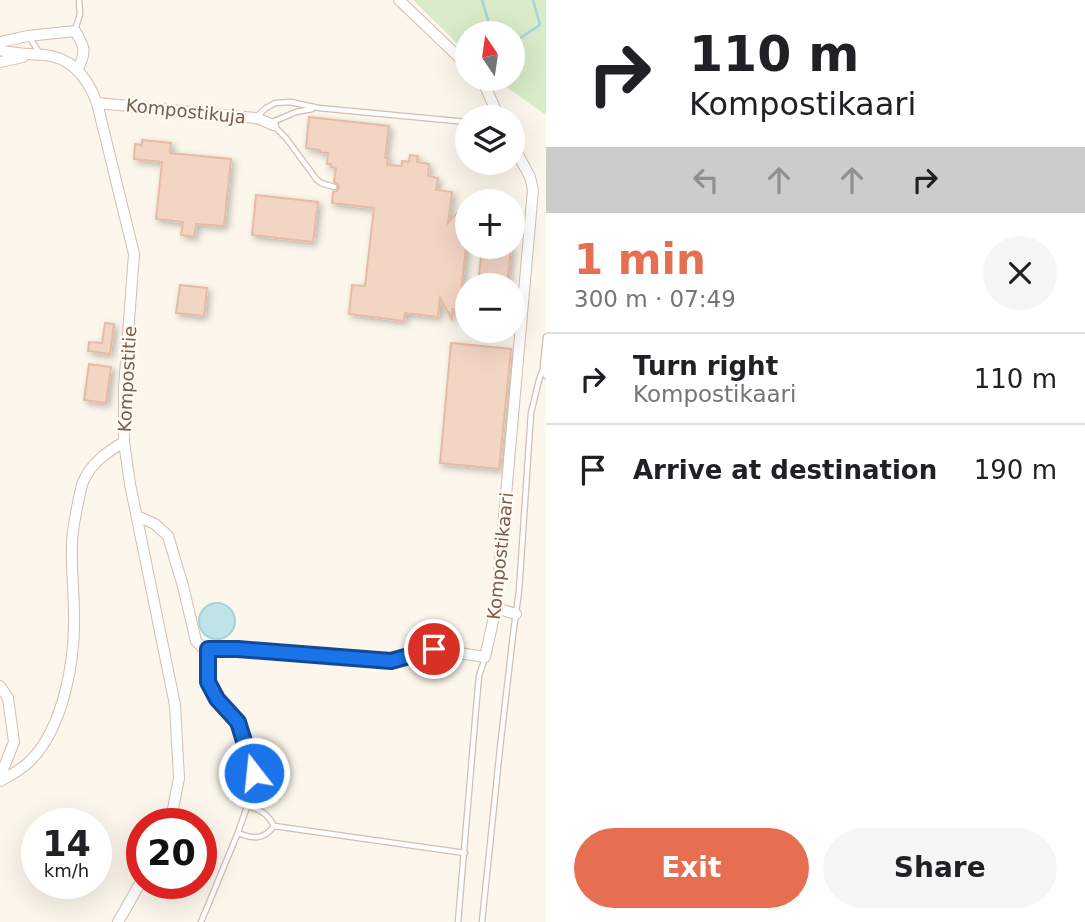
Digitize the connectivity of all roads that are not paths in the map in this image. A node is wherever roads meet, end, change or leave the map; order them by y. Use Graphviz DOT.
graph roads {
  1 [pos="79,0"];
  2 [pos="399,0"];
  3 [pos="75,31"];
  4 [pos="28,36"];
  5 [pos="0,42"];
  6 [pos="0,50"];
  7 [pos="455,54"];
  8 [pos="37,55"];
  9 [pos="0,62"];
  10 [pos="77,70"];
  11 [pos="97,103"];
  12 [pos="320,108"];
  13 [pos="255,118"];
  14 [pos="455,121"];
  15 [pos="271,124"];
  16 [pos="525,168"];
  17 [pos="334,187"];
  18 [pos="546,338"];
  19 [pos="546,361"];
  20 [pos="543,367"];
  21 [pos="546,376"];
  22 [pos="124,442"];
  23 [pos="137,516"];
  24 [pos="496,608"];
  25 [pos="516,614"];
  26 [pos="208,649"];
  27 [pos="485,657"];
  28 [pos="0,686"];
  29 [pos="0,779"];
  30 [pos="248,806"];
  31 [pos="173,808"];
  32 [pos="274,826"];
  33 [pos="238,833"];
  34 [pos="465,853"];
  35 [pos="131,899"];
  36 [pos="118,922"];
  37 [pos="201,922"];
  38 [pos="458,922"];
  39 [pos="482,922"];
  1 -- 3 [label="lane"];
  2 -- 7 [label="street"];
  3 -- 4 [label="street"];
  3 -- 10 [label="street"];
  4 -- 5 [label="street"];
  4 -- 8 [label="lane"];
  6 -- 8 [label="street"];
  8 -- 9 [label="street"];
  8 -- 10 [label="street"];
  10 -- 11 [label="street, Kompostitie"];
  11 -- 13 [label="street, Kompostikuja"];
  11 -- 22 [label="street, Kompostitie"];
  12 -- 13 [label="lane"];
  12 -- 14 [label="lane"];
  12 -- 15 [label="lane"];
  13 -- 15 [label="street, Kompostikuja"];
  15 -- 17 [label="lane"];
  16 -- 24 [label="street, Kompostikaari"];
  18 -- 20 [label="lane"];
  19 -- 20 [label="lane"];
  20 -- 21 [label="lane"];
  20 -- 25 [label="lane"];
  22 -- 23 [label="street, Kompostitie"];
  22 -- 29 [label="street"];
  23 -- 26 [label="street"];
  23 -- 31 [label="street, Kompostitie"];
  24 -- 25 [label="street"];
  24 -- 27 [label="street, Kompostikaari"];
  25 -- 39 [label="lane"];
  26 -- 27 [label="street"];
  26 -- 30 [label="lane"];
  27 -- 34 [label="lane"];
  28 -- 29 [label="street"];
  30 -- 32 [label="lane"];
  30 -- 33 [label="lane"];
  32 -- 33 [label="lane"];
  32 -- 34 [label="lane"];
  33 -- 37 [label="lane"];
  34 -- 38 [label="lane"];
  35 -- 36 [label="street"];
}
